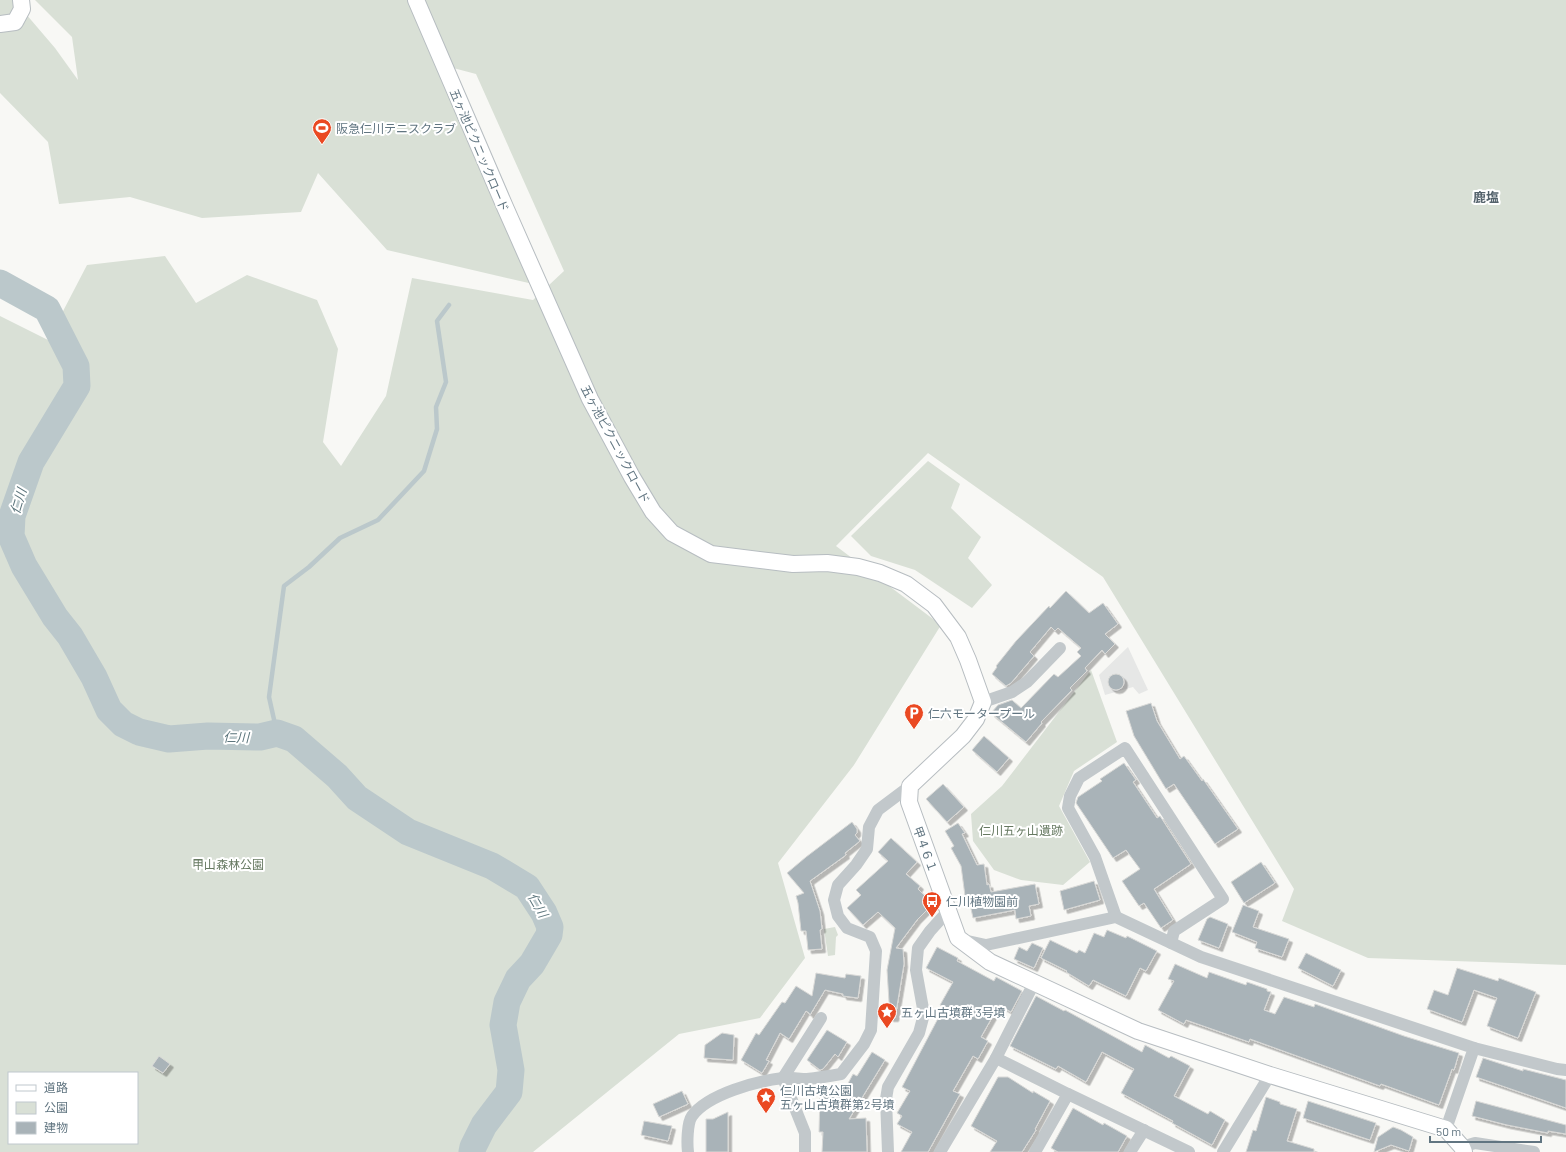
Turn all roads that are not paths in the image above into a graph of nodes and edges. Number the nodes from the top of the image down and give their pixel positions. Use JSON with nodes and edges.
{"nodes":[{"id":1,"x":21,"y":0,"type":"edge"},
{"id":2,"x":416,"y":0,"type":"edge"},
{"id":3,"x":0,"y":24,"type":"edge"},
{"id":4,"x":1060,"y":648,"type":"dead end"},
{"id":5,"x":983,"y":702,"type":"junction"},
{"id":6,"x":910,"y":786,"type":"junction"},
{"id":7,"x":948,"y":911,"type":"junction"},
{"id":8,"x":1116,"y":917,"type":"junction"},
{"id":9,"x":958,"y":938,"type":"junction"},
{"id":10,"x":1171,"y":943,"type":"junction"},
{"id":11,"x":1034,"y":983,"type":"junction"},
{"id":12,"x":821,"y":1018,"type":"dead end"},
{"id":13,"x":1474,"y":1048,"type":"junction"},
{"id":14,"x":996,"y":1058,"type":"junction"},
{"id":15,"x":1566,"y":1070,"type":"edge"},
{"id":16,"x":1270,"y":1076,"type":"junction"},
{"id":17,"x":784,"y":1078,"type":"junction"},
{"id":18,"x":1068,"y":1094,"type":"junction"},
{"id":19,"x":1446,"y":1129,"type":"junction"},
{"id":20,"x":1144,"y":1130,"type":"junction"},
{"id":21,"x":1463,"y":1149,"type":"edge"},
{"id":22,"x":688,"y":1152,"type":"edge"},
{"id":23,"x":805,"y":1152,"type":"edge"},
{"id":24,"x":888,"y":1152,"type":"edge"},
{"id":25,"x":940,"y":1152,"type":"edge"},
{"id":26,"x":1035,"y":1152,"type":"edge"},
{"id":27,"x":1130,"y":1152,"type":"edge"},
{"id":28,"x":1189,"y":1152,"type":"edge"},
{"id":29,"x":1223,"y":1152,"type":"edge"},
{"id":30,"x":1534,"y":1152,"type":"edge"}],
"edges":[{"from":1,"to":3,"type":"street"},
{"from":2,"to":5,"type":"street","name":"五ヶ池ピクニックロード"},
{"from":4,"to":5,"type":"street"},
{"from":5,"to":6,"type":"street"},
{"from":6,"to":7,"type":"street","name":"甲４６１"},
{"from":6,"to":17,"type":"street"},
{"from":7,"to":9,"type":"street","name":"甲４６１"},
{"from":7,"to":24,"type":"street"},
{"from":8,"to":9,"type":"street"},
{"from":8,"to":10,"type":"street"},
{"from":8,"to":10,"type":"street"},
{"from":9,"to":11,"type":"street"},
{"from":10,"to":13,"type":"street"},
{"from":11,"to":14,"type":"street"},
{"from":11,"to":16,"type":"street"},
{"from":12,"to":17,"type":"street"},
{"from":13,"to":15,"type":"street"},
{"from":13,"to":19,"type":"street"},
{"from":14,"to":18,"type":"street"},
{"from":14,"to":25,"type":"street"},
{"from":16,"to":19,"type":"street"},
{"from":16,"to":29,"type":"street"},
{"from":17,"to":22,"type":"street"},
{"from":17,"to":23,"type":"street"},
{"from":18,"to":20,"type":"street"},
{"from":18,"to":26,"type":"street"},
{"from":19,"to":21,"type":"street"},
{"from":20,"to":27,"type":"street"},
{"from":20,"to":28,"type":"street"},
{"from":21,"to":30,"type":"street"}]}
